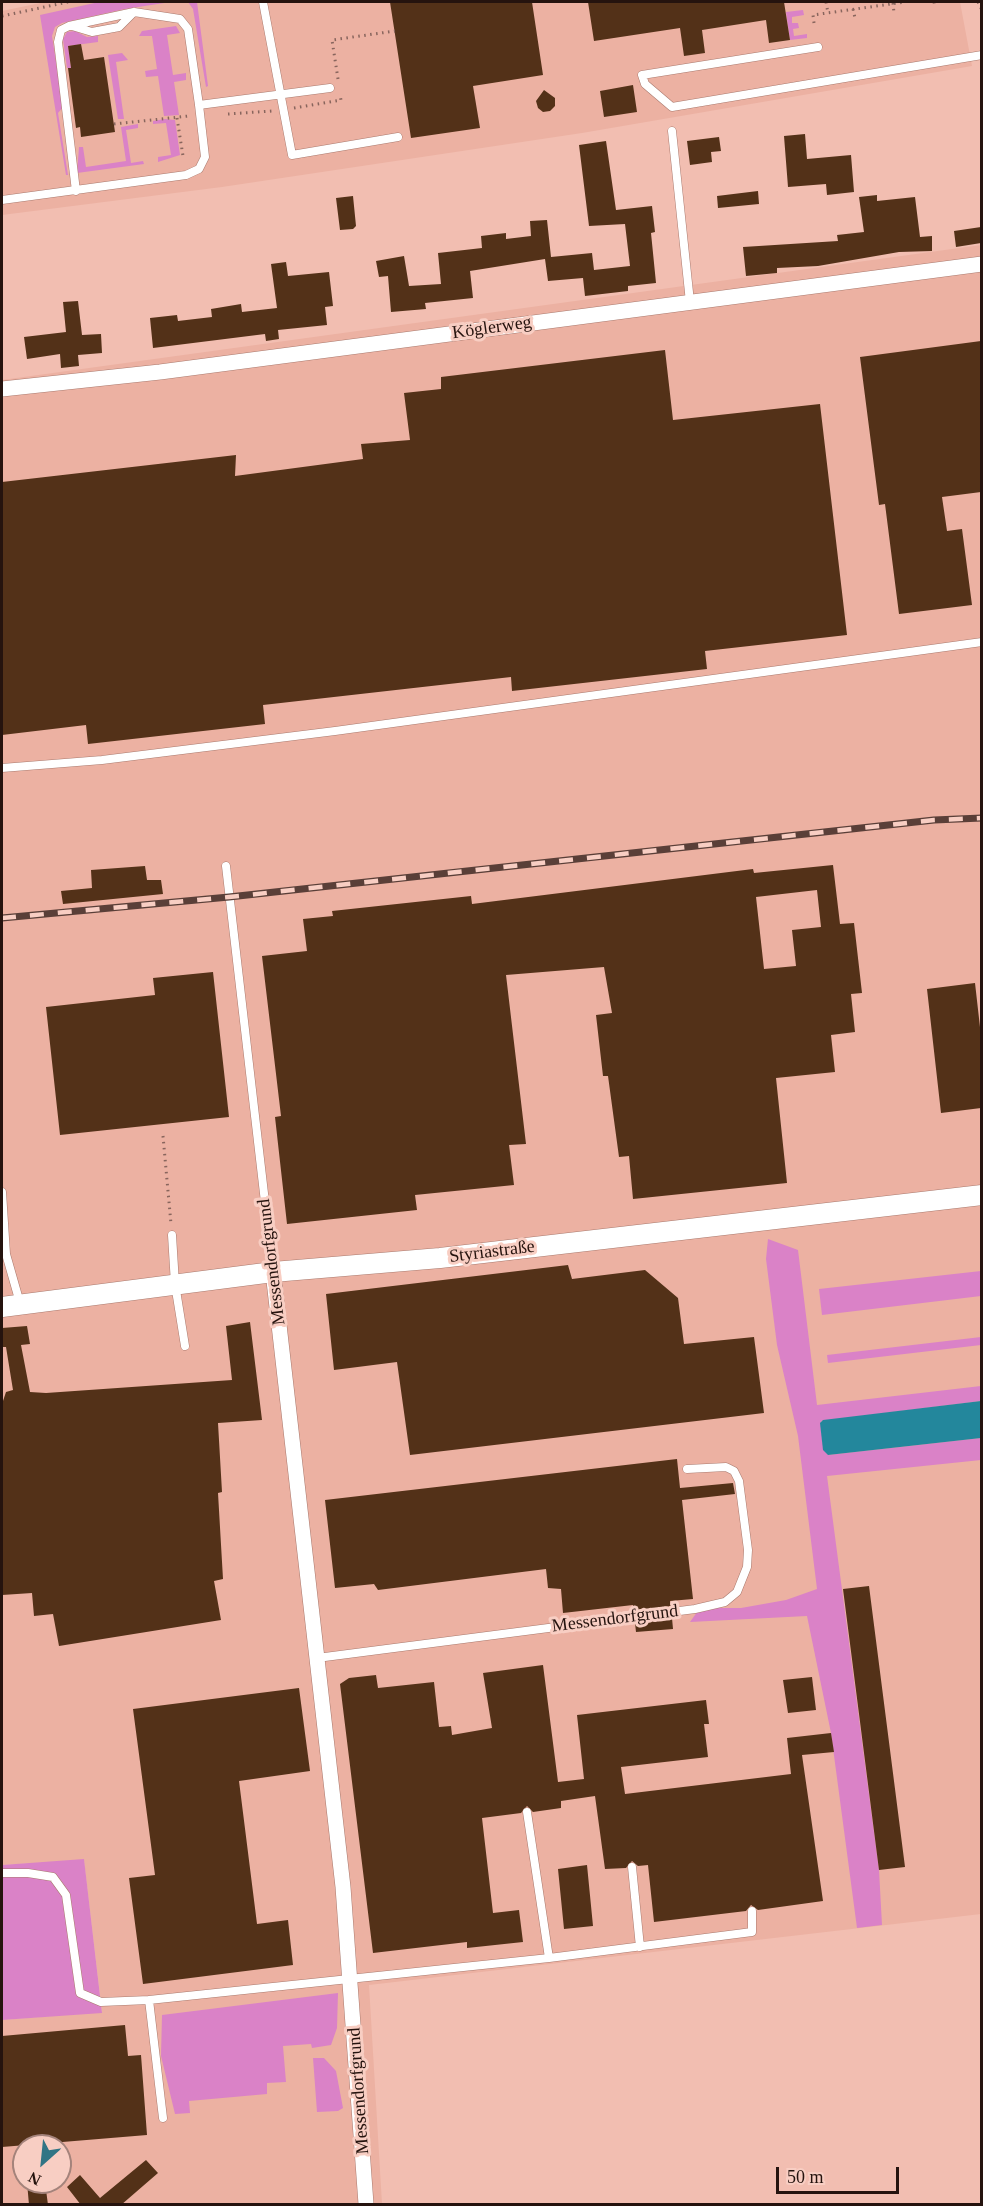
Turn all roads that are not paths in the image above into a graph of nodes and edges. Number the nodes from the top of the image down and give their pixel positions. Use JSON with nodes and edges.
{"nodes":[{"id":1,"x":263,"y":2,"type":"edge"},
{"id":2,"x":134,"y":12,"type":"junction"},
{"id":3,"x":69,"y":26,"type":"junction"},
{"id":4,"x":818,"y":47,"type":"dead end"},
{"id":5,"x":981,"y":55,"type":"edge"},
{"id":6,"x":330,"y":88,"type":"dead end"},
{"id":7,"x":282,"y":94,"type":"junction"},
{"id":8,"x":199,"y":105,"type":"junction"},
{"id":9,"x":672,"y":131,"type":"dead end"},
{"id":10,"x":398,"y":137,"type":"dead end"},
{"id":11,"x":76,"y":191,"type":"junction"},
{"id":12,"x":2,"y":200,"type":"edge"},
{"id":13,"x":981,"y":264,"type":"edge"},
{"id":14,"x":690,"y":302,"type":"junction"},
{"id":15,"x":2,"y":389,"type":"edge"},
{"id":16,"x":981,"y":642,"type":"edge"},
{"id":17,"x":2,"y":768,"type":"edge"},
{"id":18,"x":226,"y":866,"type":"dead end"},
{"id":19,"x":2,"y":1192,"type":"edge"},
{"id":20,"x":981,"y":1195,"type":"edge"},
{"id":21,"x":172,"y":1235,"type":"road end"},
{"id":22,"x":3,"y":1240,"type":"edge"},
{"id":23,"x":273,"y":1272,"type":"junction"},
{"id":24,"x":175,"y":1284,"type":"junction"},
{"id":25,"x":11,"y":1306,"type":"edge"},
{"id":26,"x":184,"y":1346,"type":"dead end"},
{"id":27,"x":687,"y":1469,"type":"dead end"},
{"id":28,"x":317,"y":1658,"type":"junction"},
{"id":29,"x":527,"y":1812,"type":"dead end"},
{"id":30,"x":632,"y":1867,"type":"dead end"},
{"id":31,"x":2,"y":1873,"type":"edge"},
{"id":32,"x":752,"y":1911,"type":"dead end"},
{"id":33,"x":640,"y":1947,"type":"junction"},
{"id":34,"x":549,"y":1958,"type":"junction"},
{"id":35,"x":352,"y":1978,"type":"junction"},
{"id":36,"x":149,"y":2000,"type":"junction"},
{"id":37,"x":163,"y":2118,"type":"dead end"},
{"id":38,"x":366,"y":2205,"type":"edge"}],
"edges":[{"from":1,"to":7,"type":"lane"},
{"from":2,"to":3,"type":"lane"},
{"from":2,"to":3,"type":"lane"},
{"from":2,"to":8,"type":"lane"},
{"from":3,"to":11,"type":"lane"},
{"from":4,"to":5,"type":"lane"},
{"from":6,"to":7,"type":"lane"},
{"from":7,"to":8,"type":"lane"},
{"from":7,"to":10,"type":"lane"},
{"from":8,"to":11,"type":"lane"},
{"from":9,"to":14,"type":"lane"},
{"from":11,"to":12,"type":"lane"},
{"from":13,"to":14,"type":"street","name":"Köglerweg"},
{"from":14,"to":15,"type":"street","name":"Köglerweg"},
{"from":16,"to":17,"type":"lane"},
{"from":18,"to":23,"type":"lane","name":"Messendorfgrund"},
{"from":19,"to":22,"type":"lane"},
{"from":20,"to":23,"type":"street","name":"Styriastraße"},
{"from":21,"to":24,"type":"lane"},
{"from":22,"to":25,"type":"lane"},
{"from":23,"to":24,"type":"street","name":"Styriastraße"},
{"from":23,"to":28,"type":"street","name":"Messendorfgrund"},
{"from":24,"to":25,"type":"street","name":"Styriastraße"},
{"from":24,"to":26,"type":"lane"},
{"from":27,"to":28,"type":"lane","name":"Messendorfgrund"},
{"from":28,"to":35,"type":"street","name":"Messendorfgrund"},
{"from":29,"to":34,"type":"lane"},
{"from":30,"to":33,"type":"lane"},
{"from":31,"to":36,"type":"lane"},
{"from":32,"to":33,"type":"lane"},
{"from":33,"to":34,"type":"lane"},
{"from":34,"to":35,"type":"lane"},
{"from":35,"to":36,"type":"lane"},
{"from":35,"to":38,"type":"street","name":"Messendorfgrund"},
{"from":36,"to":37,"type":"lane"}]}
